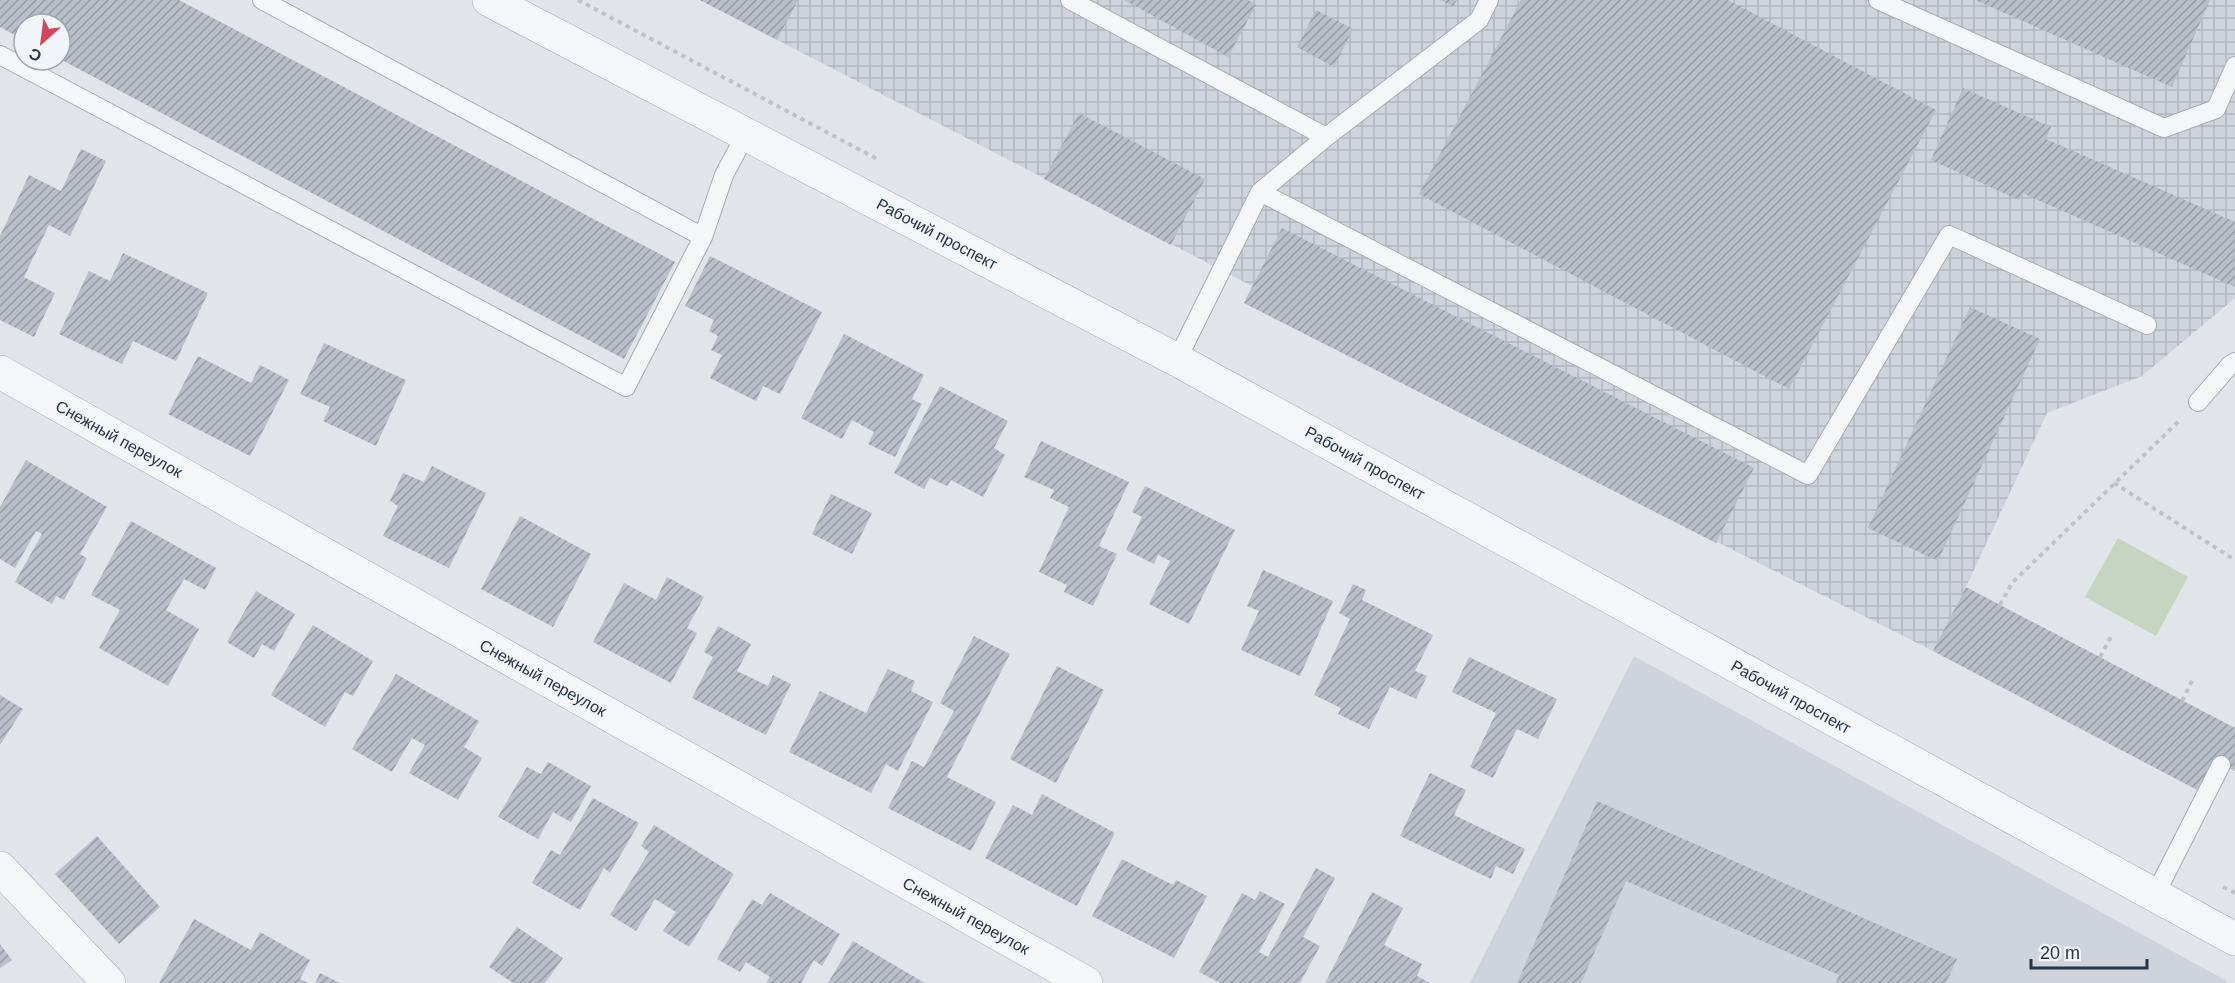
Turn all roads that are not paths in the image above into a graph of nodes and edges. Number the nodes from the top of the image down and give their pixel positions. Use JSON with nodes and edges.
{"nodes":[{"id":1,"x":262,"y":0,"type":"edge"},
{"id":2,"x":489,"y":0,"type":"edge"},
{"id":3,"x":1070,"y":0,"type":"edge"},
{"id":4,"x":1489,"y":0,"type":"edge"},
{"id":5,"x":1878,"y":0,"type":"edge"},
{"id":6,"x":0,"y":55,"type":"edge"},
{"id":7,"x":2235,"y":66,"type":"edge"},
{"id":8,"x":747,"y":134,"type":"junction"},
{"id":9,"x":1326,"y":137,"type":"junction"},
{"id":10,"x":1260,"y":192,"type":"junction"},
{"id":11,"x":703,"y":237,"type":"junction"},
{"id":12,"x":2146,"y":325,"type":"dead end"},
{"id":13,"x":1177,"y":360,"type":"junction"},
{"id":14,"x":2235,"y":362,"type":"edge"},
{"id":15,"x":0,"y":372,"type":"edge"},
{"id":16,"x":2198,"y":402,"type":"road end"},
{"id":17,"x":2221,"y":765,"type":"dead end"},
{"id":18,"x":0,"y":868,"type":"edge"},
{"id":19,"x":2155,"y":895,"type":"junction"},
{"id":20,"x":2235,"y":939,"type":"edge"},
{"id":21,"x":109,"y":983,"type":"edge"},
{"id":22,"x":1086,"y":983,"type":"edge"}],
"edges":[{"from":1,"to":11,"type":"lane"},
{"from":2,"to":8,"type":"street","name":"Рабочий проспект"},
{"from":3,"to":9,"type":"lane"},
{"from":4,"to":9,"type":"lane"},
{"from":5,"to":7,"type":"lane"},
{"from":6,"to":11,"type":"lane"},
{"from":8,"to":11,"type":"lane"},
{"from":8,"to":13,"type":"street","name":"Рабочий проспект"},
{"from":9,"to":10,"type":"lane"},
{"from":10,"to":12,"type":"lane"},
{"from":10,"to":13,"type":"lane"},
{"from":13,"to":19,"type":"street","name":"Рабочий проспект"},
{"from":14,"to":16,"type":"lane"},
{"from":15,"to":22,"type":"street","name":"Снежный переулок"},
{"from":17,"to":19,"type":"lane"},
{"from":18,"to":21,"type":"street"},
{"from":19,"to":20,"type":"street","name":"Рабочий проспект"}]}
